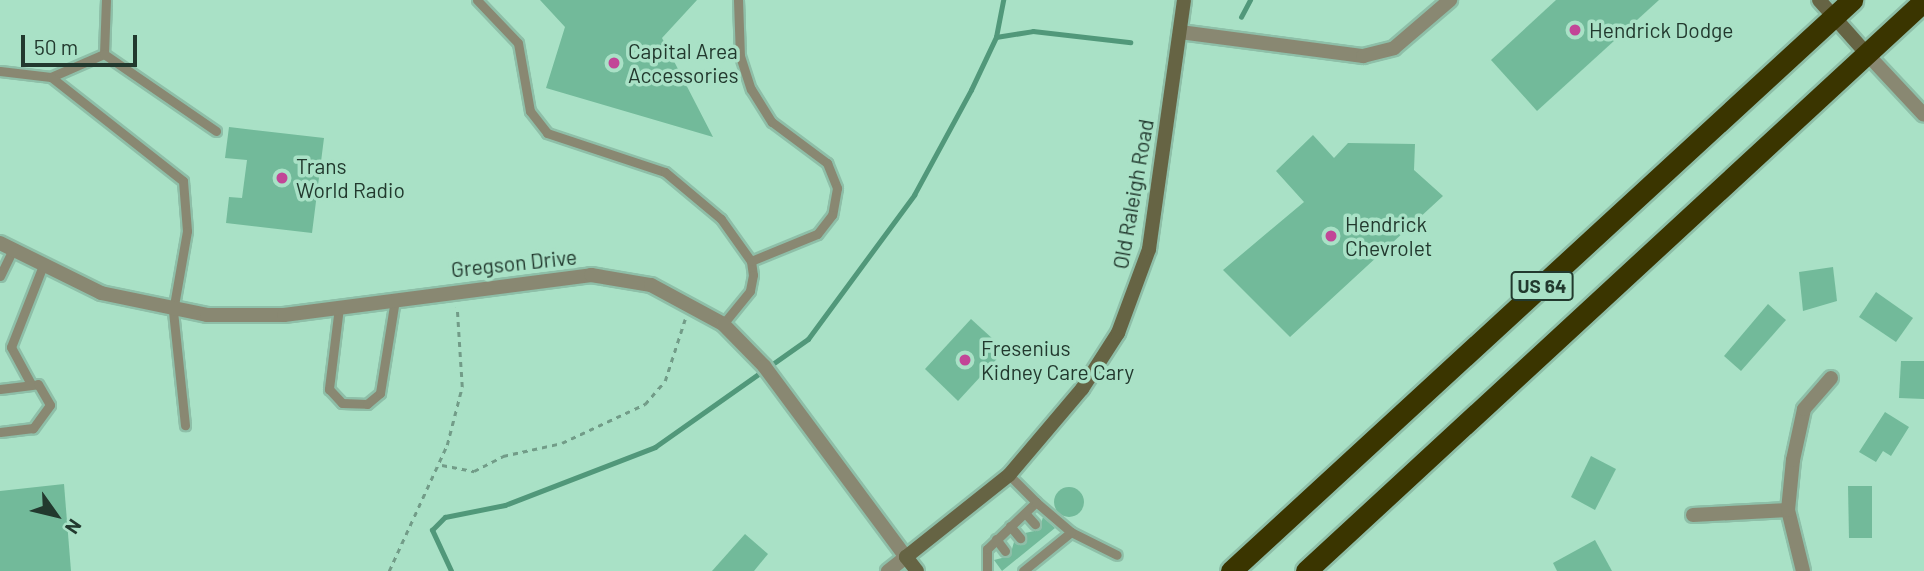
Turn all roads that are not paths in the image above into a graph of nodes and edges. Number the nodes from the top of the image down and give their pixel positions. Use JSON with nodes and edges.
{"nodes":[{"id":1,"x":106,"y":0,"type":"edge"},
{"id":2,"x":477,"y":0,"type":"edge"},
{"id":3,"x":738,"y":0,"type":"edge"},
{"id":4,"x":1184,"y":0,"type":"edge"},
{"id":5,"x":1450,"y":0,"type":"edge"},
{"id":6,"x":1819,"y":0,"type":"edge"},
{"id":7,"x":1853,"y":0,"type":"edge"},
{"id":8,"x":1924,"y":1,"type":"edge"},
{"id":9,"x":1835,"y":17,"type":"junction"},
{"id":10,"x":1180,"y":32,"type":"junction"},
{"id":11,"x":104,"y":54,"type":"junction"},
{"id":12,"x":1867,"y":54,"type":"junction"},
{"id":13,"x":0,"y":71,"type":"edge"},
{"id":14,"x":51,"y":77,"type":"junction"},
{"id":15,"x":1924,"y":116,"type":"edge"},
{"id":16,"x":216,"y":131,"type":"dead end"},
{"id":17,"x":6,"y":247,"type":"edge"},
{"id":18,"x":751,"y":261,"type":"junction"},
{"id":19,"x":42,"y":268,"type":"junction"},
{"id":20,"x":0,"y":276,"type":"edge"},
{"id":21,"x":395,"y":299,"type":"junction"},
{"id":22,"x":339,"y":307,"type":"junction"},
{"id":23,"x":173,"y":311,"type":"junction"},
{"id":24,"x":723,"y":324,"type":"junction"},
{"id":25,"x":1831,"y":378,"type":"dead end"},
{"id":26,"x":31,"y":384,"type":"junction"},
{"id":27,"x":0,"y":388,"type":"edge"},
{"id":28,"x":186,"y":425,"type":"dead end"},
{"id":29,"x":0,"y":432,"type":"edge"},
{"id":30,"x":1009,"y":475,"type":"junction"},
{"id":31,"x":1036,"y":502,"type":"junction"},
{"id":32,"x":1788,"y":510,"type":"junction"},
{"id":33,"x":1025,"y":513,"type":"junction"},
{"id":34,"x":1693,"y":515,"type":"dead end"},
{"id":35,"x":1035,"y":524,"type":"dead end"},
{"id":36,"x":1010,"y":526,"type":"junction"},
{"id":37,"x":1071,"y":532,"type":"junction"},
{"id":38,"x":1046,"y":536,"type":"dead end"},
{"id":39,"x":1020,"y":538,"type":"dead end"},
{"id":40,"x":996,"y":539,"type":"junction"},
{"id":41,"x":1054,"y":545,"type":"junction"},
{"id":42,"x":1030,"y":550,"type":"dead end"},
{"id":43,"x":1005,"y":551,"type":"dead end"},
{"id":44,"x":1117,"y":555,"type":"dead end"},
{"id":45,"x":906,"y":557,"type":"junction"},
{"id":46,"x":1037,"y":559,"type":"junction"},
{"id":47,"x":1015,"y":563,"type":"dead end"},
{"id":48,"x":888,"y":571,"type":"edge"},
{"id":49,"x":917,"y":571,"type":"edge"},
{"id":50,"x":986,"y":571,"type":"edge"},
{"id":51,"x":1023,"y":571,"type":"edge"},
{"id":52,"x":1231,"y":571,"type":"edge"},
{"id":53,"x":1306,"y":571,"type":"edge"},
{"id":54,"x":1803,"y":571,"type":"edge"}],
"edges":[{"from":1,"to":11,"type":"lane"},
{"from":2,"to":18,"type":"lane"},
{"from":3,"to":18,"type":"lane"},
{"from":4,"to":10,"type":"street","name":"Old Raleigh Road"},
{"from":5,"to":10,"type":"street"},
{"from":6,"to":9,"type":"street"},
{"from":7,"to":9,"type":"highway","number":"US 64"},
{"from":8,"to":12,"type":"highway","number":"US 64"},
{"from":9,"to":12,"type":"street"},
{"from":9,"to":52,"type":"highway","number":"US 64"},
{"from":10,"to":30,"type":"street","name":"Old Raleigh Road"},
{"from":11,"to":14,"type":"lane"},
{"from":11,"to":16,"type":"lane"},
{"from":12,"to":15,"type":"street"},
{"from":12,"to":53,"type":"highway","number":"US 64"},
{"from":13,"to":14,"type":"lane"},
{"from":14,"to":23,"type":"lane"},
{"from":17,"to":19,"type":"street","name":"Gregson Drive"},
{"from":17,"to":20,"type":"lane"},
{"from":18,"to":24,"type":"lane"},
{"from":19,"to":23,"type":"street","name":"Gregson Drive"},
{"from":19,"to":26,"type":"lane"},
{"from":21,"to":22,"type":"street","name":"Gregson Drive"},
{"from":21,"to":22,"type":"lane"},
{"from":21,"to":24,"type":"street","name":"Gregson Drive"},
{"from":22,"to":23,"type":"street","name":"Gregson Drive"},
{"from":23,"to":28,"type":"lane"},
{"from":24,"to":45,"type":"street","name":"Gregson Drive"},
{"from":25,"to":32,"type":"street"},
{"from":26,"to":27,"type":"lane"},
{"from":26,"to":29,"type":"lane"},
{"from":30,"to":31,"type":"lane"},
{"from":30,"to":45,"type":"street","name":"Old Raleigh Road"},
{"from":31,"to":33,"type":"lane"},
{"from":31,"to":37,"type":"lane"},
{"from":32,"to":34,"type":"street"},
{"from":32,"to":54,"type":"street"},
{"from":33,"to":35,"type":"lane"},
{"from":33,"to":36,"type":"lane"},
{"from":36,"to":39,"type":"lane"},
{"from":36,"to":40,"type":"lane"},
{"from":37,"to":41,"type":"lane"},
{"from":37,"to":44,"type":"lane"},
{"from":38,"to":41,"type":"lane"},
{"from":40,"to":43,"type":"lane"},
{"from":40,"to":50,"type":"lane"},
{"from":41,"to":46,"type":"lane"},
{"from":42,"to":46,"type":"lane"},
{"from":45,"to":48,"type":"street"},
{"from":45,"to":49,"type":"street","name":"Gregson Drive"},
{"from":46,"to":51,"type":"lane"},
{"from":47,"to":51,"type":"lane"}]}
